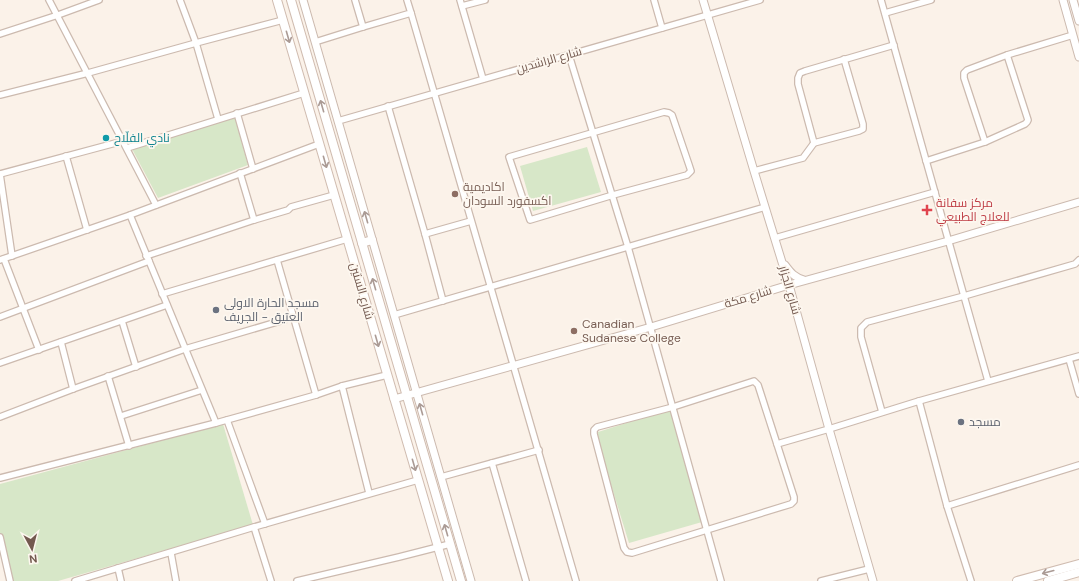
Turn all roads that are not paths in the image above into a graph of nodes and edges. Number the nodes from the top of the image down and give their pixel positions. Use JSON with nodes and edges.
{"nodes":[{"id":1,"x":49,"y":0,"type":"edge"},
{"id":2,"x":99,"y":0,"type":"edge"},
{"id":3,"x":180,"y":0,"type":"edge"},
{"id":4,"x":277,"y":0,"type":"edge"},
{"id":5,"x":291,"y":0,"type":"edge"},
{"id":6,"x":303,"y":0,"type":"edge"},
{"id":7,"x":355,"y":0,"type":"edge"},
{"id":8,"x":407,"y":0,"type":"edge"},
{"id":9,"x":460,"y":0,"type":"edge"},
{"id":10,"x":486,"y":0,"type":"edge"},
{"id":11,"x":654,"y":0,"type":"edge"},
{"id":12,"x":703,"y":0,"type":"edge"},
{"id":13,"x":760,"y":0,"type":"edge"},
{"id":14,"x":881,"y":0,"type":"edge"},
{"id":15,"x":931,"y":0,"type":"edge"},
{"id":16,"x":1063,"y":0,"type":"edge"},
{"id":17,"x":1073,"y":0,"type":"edge"},
{"id":18,"x":462,"y":6,"type":"junction"},
{"id":19,"x":1077,"y":8,"type":"edge"},
{"id":20,"x":411,"y":13,"type":"junction"},
{"id":21,"x":885,"y":13,"type":"junction"},
{"id":22,"x":58,"y":15,"type":"junction"},
{"id":23,"x":707,"y":16,"type":"junction"},
{"id":24,"x":283,"y":20,"type":"junction"},
{"id":25,"x":1079,"y":21,"type":"edge"},
{"id":26,"x":363,"y":27,"type":"junction"},
{"id":27,"x":662,"y":28,"type":"junction"},
{"id":28,"x":0,"y":34,"type":"edge"},
{"id":29,"x":1073,"y":35,"type":"junction"},
{"id":30,"x":315,"y":42,"type":"junction"},
{"id":31,"x":196,"y":43,"type":"junction"},
{"id":32,"x":894,"y":45,"type":"junction"},
{"id":33,"x":569,"y":55,"type":"junction"},
{"id":34,"x":1007,"y":55,"type":"junction"},
{"id":35,"x":1079,"y":57,"type":"edge"},
{"id":36,"x":844,"y":59,"type":"junction"},
{"id":37,"x":88,"y":73,"type":"junction"},
{"id":38,"x":483,"y":79,"type":"junction"},
{"id":39,"x":304,"y":93,"type":"junction"},
{"id":40,"x":435,"y":93,"type":"junction"},
{"id":41,"x":0,"y":95,"type":"edge"},
{"id":42,"x":388,"y":106,"type":"junction"},
{"id":43,"x":237,"y":113,"type":"junction"},
{"id":44,"x":218,"y":119,"type":"junction"},
{"id":45,"x":338,"y":120,"type":"junction"},
{"id":46,"x":326,"y":121,"type":"junction"},
{"id":47,"x":314,"y":125,"type":"junction"},
{"id":48,"x":593,"y":133,"type":"junction"},
{"id":49,"x":123,"y":141,"type":"junction"},
{"id":50,"x":984,"y":142,"type":"junction"},
{"id":51,"x":814,"y":143,"type":"junction"},
{"id":52,"x":319,"y":144,"type":"junction"},
{"id":53,"x":127,"y":148,"type":"junction"},
{"id":54,"x":66,"y":156,"type":"junction"},
{"id":55,"x":926,"y":161,"type":"junction"},
{"id":56,"x":253,"y":168,"type":"junction"},
{"id":57,"x":754,"y":171,"type":"junction"},
{"id":58,"x":0,"y":174,"type":"edge"},
{"id":59,"x":240,"y":174,"type":"junction"},
{"id":60,"x":935,"y":192,"type":"junction"},
{"id":61,"x":334,"y":194,"type":"junction"},
{"id":62,"x":613,"y":195,"type":"junction"},
{"id":63,"x":1079,"y":202,"type":"edge"},
{"id":64,"x":156,"y":205,"type":"junction"},
{"id":65,"x":765,"y":207,"type":"junction"},
{"id":66,"x":130,"y":215,"type":"junction"},
{"id":67,"x":254,"y":220,"type":"junction"},
{"id":68,"x":471,"y":221,"type":"junction"},
{"id":69,"x":87,"y":230,"type":"junction"},
{"id":70,"x":425,"y":234,"type":"junction"},
{"id":71,"x":775,"y":238,"type":"junction"},
{"id":72,"x":347,"y":239,"type":"junction"},
{"id":73,"x":372,"y":240,"type":"junction"},
{"id":74,"x":948,"y":241,"type":"junction"},
{"id":75,"x":362,"y":243,"type":"junction"},
{"id":76,"x":628,"y":246,"type":"junction"},
{"id":77,"x":12,"y":256,"type":"junction"},
{"id":78,"x":148,"y":258,"type":"junction"},
{"id":79,"x":2,"y":259,"type":"edge"},
{"id":80,"x":277,"y":260,"type":"junction"},
{"id":81,"x":781,"y":260,"type":"junction"},
{"id":82,"x":1079,"y":260,"type":"edge"},
{"id":83,"x":806,"y":280,"type":"junction"},
{"id":84,"x":789,"y":285,"type":"junction"},
{"id":85,"x":490,"y":287,"type":"junction"},
{"id":86,"x":162,"y":294,"type":"junction"},
{"id":87,"x":964,"y":296,"type":"junction"},
{"id":88,"x":443,"y":301,"type":"junction"},
{"id":89,"x":167,"y":305,"type":"junction"},
{"id":90,"x":23,"y":308,"type":"junction"},
{"id":91,"x":394,"y":315,"type":"junction"},
{"id":92,"x":0,"y":317,"type":"edge"},
{"id":93,"x":294,"y":317,"type":"junction"},
{"id":94,"x":122,"y":321,"type":"junction"},
{"id":95,"x":651,"y":327,"type":"junction"},
{"id":96,"x":61,"y":342,"type":"junction"},
{"id":97,"x":185,"y":348,"type":"junction"},
{"id":98,"x":39,"y":350,"type":"junction"},
{"id":99,"x":1079,"y":356,"type":"edge"},
{"id":100,"x":1069,"y":359,"type":"junction"},
{"id":101,"x":0,"y":363,"type":"edge"},
{"id":102,"x":513,"y":366,"type":"junction"},
{"id":103,"x":136,"y":367,"type":"junction"},
{"id":104,"x":387,"y":375,"type":"junction"},
{"id":105,"x":108,"y":376,"type":"junction"},
{"id":106,"x":988,"y":381,"type":"junction"},
{"id":107,"x":342,"y":386,"type":"junction"},
{"id":108,"x":72,"y":389,"type":"junction"},
{"id":109,"x":202,"y":390,"type":"junction"},
{"id":110,"x":416,"y":392,"type":"junction"},
{"id":111,"x":1079,"y":394,"type":"edge"},
{"id":112,"x":316,"y":395,"type":"junction"},
{"id":113,"x":406,"y":395,"type":"junction"},
{"id":114,"x":394,"y":399,"type":"junction"},
{"id":115,"x":919,"y":401,"type":"junction"},
{"id":116,"x":673,"y":407,"type":"junction"},
{"id":117,"x":882,"y":412,"type":"junction"},
{"id":118,"x":121,"y":416,"type":"junction"},
{"id":119,"x":0,"y":417,"type":"edge"},
{"id":120,"x":227,"y":420,"type":"junction"},
{"id":121,"x":216,"y":423,"type":"junction"},
{"id":122,"x":829,"y":429,"type":"junction"},
{"id":123,"x":777,"y":444,"type":"junction"},
{"id":124,"x":129,"y":446,"type":"junction"},
{"id":125,"x":539,"y":450,"type":"junction"},
{"id":126,"x":492,"y":463,"type":"junction"},
{"id":127,"x":1079,"y":465,"type":"edge"},
{"id":128,"x":441,"y":477,"type":"junction"},
{"id":129,"x":0,"y":478,"type":"edge"},
{"id":130,"x":418,"y":480,"type":"junction"},
{"id":131,"x":369,"y":494,"type":"junction"},
{"id":132,"x":947,"y":506,"type":"junction"},
{"id":133,"x":265,"y":524,"type":"junction"},
{"id":134,"x":254,"y":527,"type":"junction"},
{"id":135,"x":708,"y":529,"type":"junction"},
{"id":136,"x":0,"y":537,"type":"edge"},
{"id":137,"x":450,"y":544,"type":"junction"},
{"id":138,"x":438,"y":547,"type":"junction"},
{"id":139,"x":171,"y":553,"type":"junction"},
{"id":140,"x":456,"y":564,"type":"junction"},
{"id":141,"x":1079,"y":564,"type":"edge"},
{"id":142,"x":444,"y":567,"type":"junction"},
{"id":143,"x":118,"y":568,"type":"junction"},
{"id":144,"x":869,"y":569,"type":"junction"},
{"id":145,"x":1079,"y":572,"type":"edge"},
{"id":146,"x":10,"y":581,"type":"edge"},
{"id":147,"x":75,"y":581,"type":"edge"},
{"id":148,"x":121,"y":581,"type":"edge"},
{"id":149,"x":176,"y":581,"type":"edge"},
{"id":150,"x":271,"y":581,"type":"edge"},
{"id":151,"x":297,"y":581,"type":"edge"},
{"id":152,"x":448,"y":581,"type":"edge"},
{"id":153,"x":461,"y":581,"type":"edge"},
{"id":154,"x":471,"y":581,"type":"edge"},
{"id":155,"x":526,"y":581,"type":"edge"},
{"id":156,"x":576,"y":581,"type":"edge"},
{"id":157,"x":722,"y":581,"type":"edge"},
{"id":158,"x":821,"y":581,"type":"edge"},
{"id":159,"x":873,"y":581,"type":"edge"},
{"id":160,"x":971,"y":581,"type":"edge"},
{"id":161,"x":1017,"y":581,"type":"edge"},
{"id":162,"x":1048,"y":581,"type":"edge"}],
"edges":[{"from":1,"to":22,"type":"street"},
{"from":2,"to":22,"type":"street"},
{"from":3,"to":31,"type":"street"},
{"from":4,"to":24,"type":"main road","name":"شارع الستين"},
{"from":46,"to":5,"type":"main road","name":"شارع الستين","one_way":true},
{"from":6,"to":30,"type":"street"},
{"from":7,"to":26,"type":"street"},
{"from":8,"to":20,"type":"street"},
{"from":9,"to":18,"type":"street"},
{"from":10,"to":18,"type":"street"},
{"from":11,"to":27,"type":"street"},
{"from":12,"to":23,"type":"street","name":"شارع الجزار"},
{"from":13,"to":23,"type":"street","name":"شارع الراشدين"},
{"from":14,"to":21,"type":"street"},
{"from":15,"to":21,"type":"street"},
{"from":16,"to":29,"type":"street"},
{"from":17,"to":19,"type":"street"},
{"from":18,"to":38,"type":"street"},
{"from":19,"to":25,"type":"street"},
{"from":20,"to":26,"type":"street"},
{"from":20,"to":40,"type":"street"},
{"from":21,"to":32,"type":"street"},
{"from":22,"to":28,"type":"street"},
{"from":22,"to":37,"type":"street"},
{"from":23,"to":27,"type":"street","name":"شارع الراشدين"},
{"from":23,"to":57,"type":"street","name":"شارع الجزار"},
{"from":24,"to":31,"type":"street"},
{"from":24,"to":39,"type":"main road","name":"شارع الستين","one_way":true},
{"from":26,"to":30,"type":"street"},
{"from":27,"to":33,"type":"street","name":"شارع الراشدين"},
{"from":29,"to":34,"type":"street"},
{"from":29,"to":35,"type":"street"},
{"from":30,"to":45,"type":"street"},
{"from":31,"to":37,"type":"street"},
{"from":31,"to":44,"type":"street"},
{"from":32,"to":36,"type":"street"},
{"from":32,"to":55,"type":"street"},
{"from":33,"to":38,"type":"street","name":"شارع الراشدين"},
{"from":33,"to":48,"type":"street"},
{"from":34,"to":50,"type":"street"},
{"from":34,"to":50,"type":"street"},
{"from":36,"to":51,"type":"street"},
{"from":36,"to":51,"type":"street"},
{"from":37,"to":41,"type":"street"},
{"from":37,"to":49,"type":"street"},
{"from":38,"to":40,"type":"street","name":"شارع الراشدين"},
{"from":39,"to":43,"type":"street"},
{"from":39,"to":47,"type":"main road","name":"شارع الستين"},
{"from":40,"to":42,"type":"street","name":"شارع الراشدين"},
{"from":40,"to":68,"type":"street"},
{"from":42,"to":45,"type":"street","name":"شارع الراشدين"},
{"from":42,"to":70,"type":"street"},
{"from":43,"to":44,"type":"street"},
{"from":43,"to":56,"type":"street"},
{"from":44,"to":53,"type":"street"},
{"from":73,"to":45,"type":"street","one_way":true},
{"from":46,"to":47,"type":"main road"},
{"from":46,"to":75,"type":"main road","name":"شارع الستين"},
{"from":47,"to":52,"type":"main road","name":"شارع الستين"},
{"from":48,"to":62,"type":"street"},
{"from":48,"to":62,"type":"street"},
{"from":48,"to":62,"type":"street"},
{"from":49,"to":53,"type":"street"},
{"from":49,"to":54,"type":"street"},
{"from":50,"to":55,"type":"street"},
{"from":51,"to":57,"type":"street"},
{"from":52,"to":56,"type":"street"},
{"from":52,"to":61,"type":"main road","name":"شارع الستين","one_way":true},
{"from":53,"to":64,"type":"street"},
{"from":54,"to":58,"type":"street"},
{"from":54,"to":69,"type":"street"},
{"from":55,"to":60,"type":"street"},
{"from":56,"to":59,"type":"street"},
{"from":57,"to":65,"type":"street","name":"شارع الجزار"},
{"from":58,"to":77,"type":"street"},
{"from":59,"to":64,"type":"street"},
{"from":59,"to":67,"type":"street"},
{"from":60,"to":71,"type":"street"},
{"from":60,"to":74,"type":"street"},
{"from":61,"to":67,"type":"street"},
{"from":61,"to":72,"type":"main road","name":"شارع الستين"},
{"from":62,"to":76,"type":"street"},
{"from":63,"to":74,"type":"street","name":"شارع مكة"},
{"from":64,"to":66,"type":"street"},
{"from":65,"to":71,"type":"street","name":"شارع الجزار"},
{"from":65,"to":76,"type":"street"},
{"from":66,"to":69,"type":"street"},
{"from":66,"to":78,"type":"street"},
{"from":67,"to":78,"type":"street"},
{"from":68,"to":70,"type":"street"},
{"from":68,"to":85,"type":"street"},
{"from":69,"to":77,"type":"street"},
{"from":70,"to":88,"type":"street"},
{"from":71,"to":81,"type":"street","name":"شارع الجزار"},
{"from":72,"to":80,"type":"street"},
{"from":72,"to":104,"type":"main road","name":"شارع الستين","one_way":true},
{"from":73,"to":75,"type":"main road"},
{"from":73,"to":91,"type":"street"},
{"from":74,"to":83,"type":"street","name":"شارع مكة"},
{"from":74,"to":87,"type":"street"},
{"from":113,"to":75,"type":"main road","name":"شارع الستين","one_way":true},
{"from":76,"to":85,"type":"street"},
{"from":76,"to":95,"type":"street"},
{"from":77,"to":79,"type":"street"},
{"from":78,"to":86,"type":"street"},
{"from":78,"to":90,"type":"street"},
{"from":79,"to":90,"type":"street"},
{"from":80,"to":86,"type":"street"},
{"from":80,"to":93,"type":"street"},
{"from":81,"to":83,"type":"street"},
{"from":81,"to":84,"type":"street","name":"شارع الجزار"},
{"from":82,"to":87,"type":"street"},
{"from":83,"to":84,"type":"street","name":"شارع مكة"},
{"from":84,"to":95,"type":"street","name":"شارع مكة"},
{"from":84,"to":122,"type":"street","name":"شارع الجزار"},
{"from":85,"to":88,"type":"street"},
{"from":85,"to":102,"type":"street"},
{"from":86,"to":89,"type":"street"},
{"from":87,"to":106,"type":"street"},
{"from":87,"to":117,"type":"street"},
{"from":88,"to":91,"type":"street"},
{"from":89,"to":94,"type":"street"},
{"from":89,"to":97,"type":"street"},
{"from":90,"to":92,"type":"street"},
{"from":90,"to":98,"type":"street"},
{"from":91,"to":110,"type":"street"},
{"from":93,"to":97,"type":"street"},
{"from":93,"to":112,"type":"street"},
{"from":94,"to":96,"type":"street"},
{"from":94,"to":103,"type":"street"},
{"from":95,"to":102,"type":"street","name":"شارع مكة"},
{"from":95,"to":116,"type":"street"},
{"from":96,"to":98,"type":"street"},
{"from":96,"to":108,"type":"street"},
{"from":97,"to":103,"type":"street"},
{"from":97,"to":109,"type":"street"},
{"from":98,"to":101,"type":"street"},
{"from":99,"to":100,"type":"street"},
{"from":100,"to":106,"type":"street"},
{"from":100,"to":111,"type":"street"},
{"from":102,"to":110,"type":"street","name":"شارع مكة"},
{"from":102,"to":125,"type":"street"},
{"from":103,"to":105,"type":"street"},
{"from":104,"to":107,"type":"street"},
{"from":104,"to":114,"type":"main road","name":"شارع الستين"},
{"from":105,"to":108,"type":"street"},
{"from":105,"to":118,"type":"street"},
{"from":106,"to":115,"type":"street"},
{"from":107,"to":112,"type":"street"},
{"from":107,"to":131,"type":"street"},
{"from":108,"to":119,"type":"street"},
{"from":109,"to":118,"type":"street"},
{"from":109,"to":121,"type":"street"},
{"from":110,"to":113,"type":"street","name":"شارع مكة"},
{"from":128,"to":110,"type":"street","one_way":true},
{"from":112,"to":120,"type":"street"},
{"from":113,"to":114,"type":"street","name":"شارع مكة"},
{"from":137,"to":113,"type":"main road","name":"شارع الستين","one_way":true},
{"from":114,"to":130,"type":"main road","name":"شارع الستين","one_way":true},
{"from":115,"to":117,"type":"street"},
{"from":115,"to":132,"type":"street"},
{"from":116,"to":123,"type":"street"},
{"from":116,"to":135,"type":"street"},
{"from":116,"to":135,"type":"street"},
{"from":117,"to":122,"type":"street"},
{"from":118,"to":124,"type":"street"},
{"from":120,"to":121,"type":"street"},
{"from":120,"to":133,"type":"street"},
{"from":121,"to":124,"type":"street"},
{"from":122,"to":123,"type":"street"},
{"from":122,"to":144,"type":"street","name":"شارع الجزار"},
{"from":123,"to":135,"type":"street"},
{"from":124,"to":129,"type":"street"},
{"from":125,"to":126,"type":"street"},
{"from":125,"to":156,"type":"street"},
{"from":126,"to":128,"type":"street"},
{"from":126,"to":155,"type":"street"},
{"from":127,"to":132,"type":"street"},
{"from":128,"to":154,"type":"street"},
{"from":130,"to":131,"type":"street"},
{"from":130,"to":138,"type":"main road","name":"شارع الستين"},
{"from":131,"to":133,"type":"street"},
{"from":132,"to":160,"type":"street"},
{"from":133,"to":134,"type":"street"},
{"from":134,"to":139,"type":"street"},
{"from":134,"to":150,"type":"street"},
{"from":135,"to":157,"type":"street"},
{"from":136,"to":146,"type":"street"},
{"from":137,"to":138,"type":"street"},
{"from":137,"to":140,"type":"main road","name":"شارع الستين"},
{"from":138,"to":142,"type":"main road","name":"شارع الستين"},
{"from":138,"to":151,"type":"street"},
{"from":139,"to":143,"type":"street"},
{"from":139,"to":149,"type":"street"},
{"from":140,"to":142,"type":"main road"},
{"from":140,"to":153,"type":"main road","name":"شارع الستين"},
{"from":141,"to":161,"type":"main road","one_way":true},
{"from":142,"to":152,"type":"main road","name":"شارع الستين"},
{"from":143,"to":147,"type":"street"},
{"from":143,"to":148,"type":"street"},
{"from":144,"to":158,"type":"street"},
{"from":144,"to":159,"type":"street","name":"شارع الجزار"},
{"from":145,"to":162,"type":"main road"}]}
